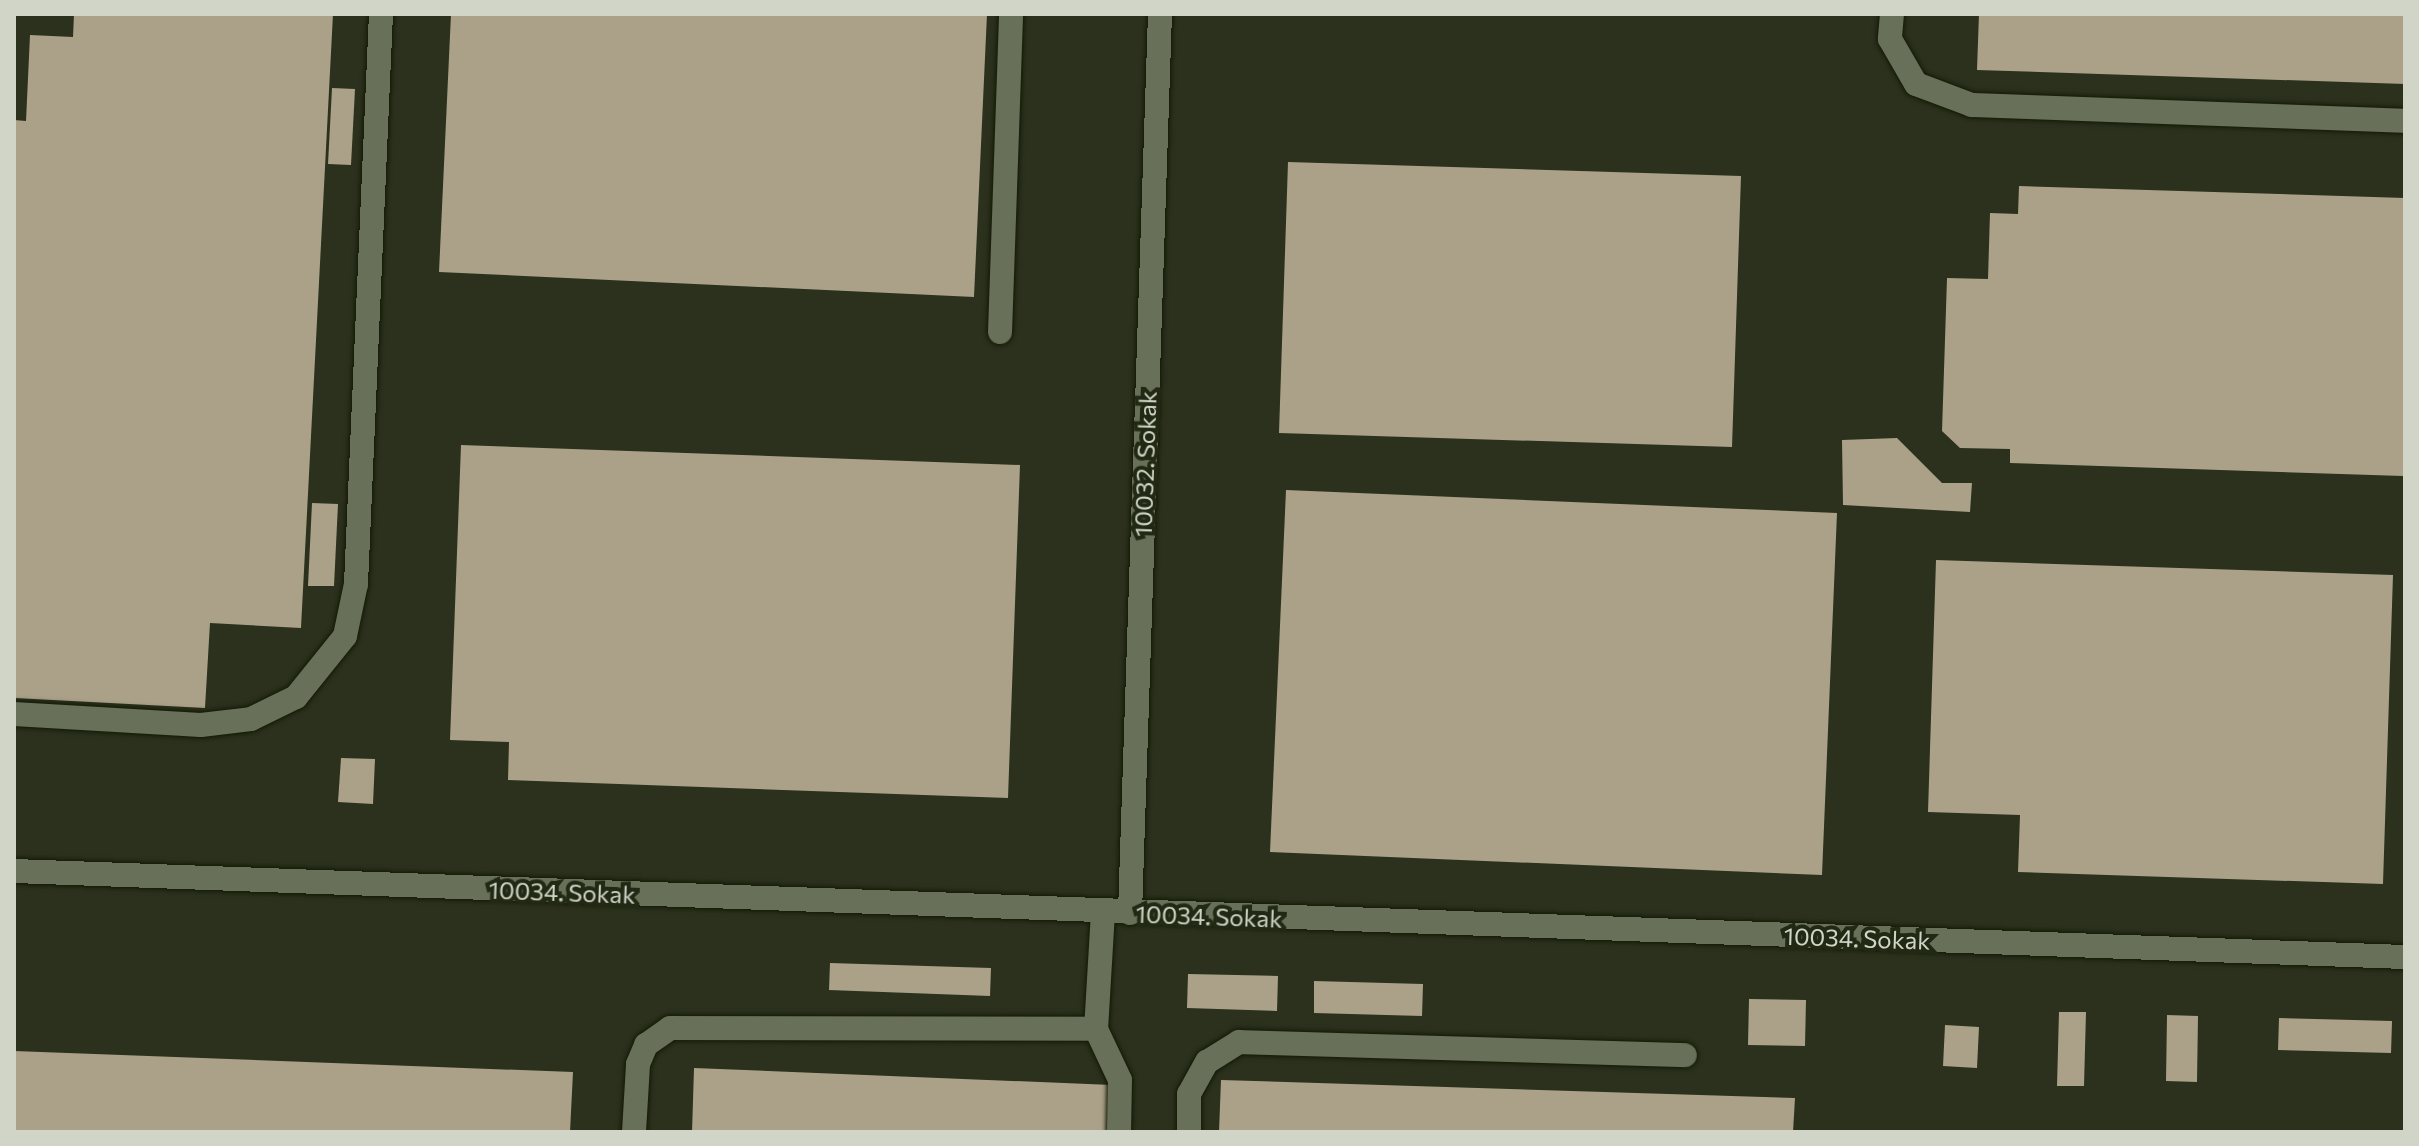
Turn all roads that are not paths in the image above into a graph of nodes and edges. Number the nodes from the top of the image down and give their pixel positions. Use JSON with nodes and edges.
{"nodes":[{"id":1,"x":381,"y":14,"type":"edge"},
{"id":2,"x":1011,"y":14,"type":"edge"},
{"id":3,"x":1160,"y":14,"type":"edge"},
{"id":4,"x":1892,"y":14,"type":"edge"},
{"id":5,"x":2405,"y":121,"type":"edge"},
{"id":6,"x":1000,"y":332,"type":"dead end"},
{"id":7,"x":14,"y":714,"type":"edge"},
{"id":8,"x":14,"y":871,"type":"edge"},
{"id":9,"x":1103,"y":912,"type":"junction"},
{"id":10,"x":1130,"y":913,"type":"junction"},
{"id":11,"x":2405,"y":957,"type":"edge"},
{"id":12,"x":1096,"y":1029,"type":"junction"},
{"id":13,"x":1685,"y":1055,"type":"dead end"},
{"id":14,"x":634,"y":1132,"type":"edge"},
{"id":15,"x":1119,"y":1132,"type":"edge"},
{"id":16,"x":1189,"y":1132,"type":"edge"}],
"edges":[{"from":1,"to":7,"type":"street"},
{"from":2,"to":6,"type":"street"},
{"from":3,"to":10,"type":"street","name":"10032. Sokak"},
{"from":4,"to":5,"type":"street"},
{"from":8,"to":9,"type":"street","name":"10034. Sokak"},
{"from":9,"to":10,"type":"street","name":"10034. Sokak"},
{"from":9,"to":12,"type":"street"},
{"from":10,"to":11,"type":"street","name":"10034. Sokak"},
{"from":12,"to":14,"type":"street"},
{"from":12,"to":15,"type":"street"},
{"from":13,"to":16,"type":"street"}]}
